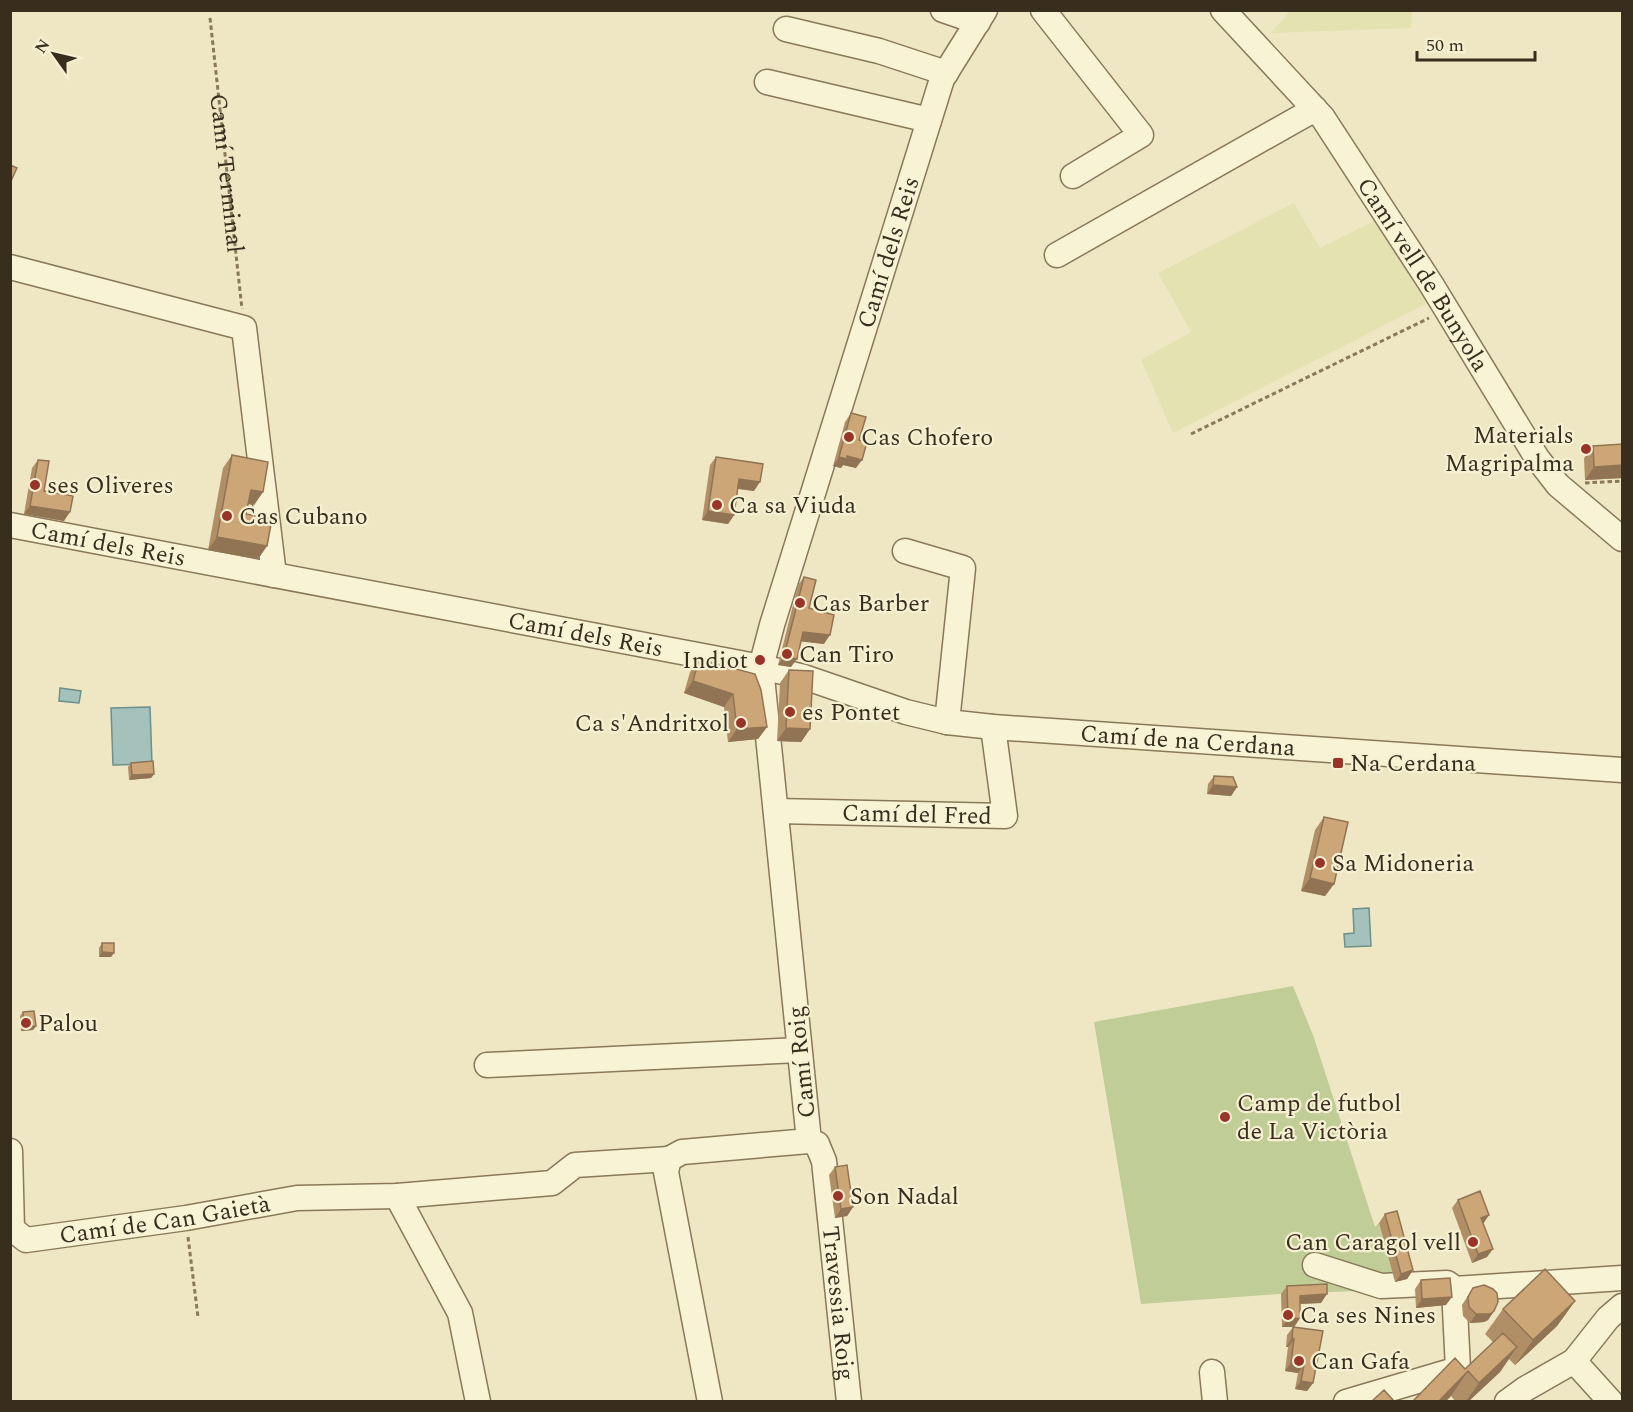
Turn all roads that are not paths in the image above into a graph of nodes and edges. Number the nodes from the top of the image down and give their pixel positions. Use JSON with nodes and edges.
{"nodes":[{"id":1,"x":943,"y":10,"type":"edge"},
{"id":2,"x":1043,"y":10,"type":"edge"},
{"id":3,"x":1222,"y":10,"type":"edge"},
{"id":4,"x":982,"y":16,"type":"edge"},
{"id":5,"x":786,"y":29,"type":"dead end"},
{"id":6,"x":946,"y":73,"type":"junction"},
{"id":7,"x":767,"y":82,"type":"dead end"},
{"id":8,"x":1315,"y":109,"type":"junction"},
{"id":9,"x":929,"y":120,"type":"junction"},
{"id":10,"x":1073,"y":176,"type":"dead end"},
{"id":11,"x":1057,"y":255,"type":"dead end"},
{"id":12,"x":10,"y":267,"type":"edge"},
{"id":13,"x":10,"y":525,"type":"edge"},
{"id":14,"x":1623,"y":539,"type":"edge"},
{"id":15,"x":905,"y":551,"type":"dead end"},
{"id":16,"x":274,"y":575,"type":"junction"},
{"id":17,"x":761,"y":667,"type":"junction"},
{"id":18,"x":947,"y":722,"type":"junction"},
{"id":19,"x":993,"y":727,"type":"junction"},
{"id":20,"x":1623,"y":770,"type":"edge"},
{"id":21,"x":776,"y":811,"type":"junction"},
{"id":22,"x":799,"y":1050,"type":"junction"},
{"id":23,"x":487,"y":1065,"type":"dead end"},
{"id":24,"x":808,"y":1141,"type":"junction"},
{"id":25,"x":10,"y":1151,"type":"edge"},
{"id":26,"x":669,"y":1159,"type":"junction"},
{"id":27,"x":397,"y":1196,"type":"junction"},
{"id":28,"x":1315,"y":1265,"type":"dead end"},
{"id":29,"x":1623,"y":1278,"type":"edge"},
{"id":30,"x":1454,"y":1289,"type":"junction"},
{"id":31,"x":1623,"y":1306,"type":"edge"},
{"id":32,"x":1574,"y":1361,"type":"junction"},
{"id":33,"x":1212,"y":1372,"type":"dead end"},
{"id":34,"x":478,"y":1401,"type":"edge"},
{"id":35,"x":710,"y":1401,"type":"edge"},
{"id":36,"x":849,"y":1401,"type":"edge"},
{"id":37,"x":1215,"y":1401,"type":"edge"},
{"id":38,"x":1346,"y":1401,"type":"edge"},
{"id":39,"x":1508,"y":1401,"type":"edge"},
{"id":40,"x":1611,"y":1401,"type":"edge"}],
"edges":[{"from":1,"to":4,"type":"street"},
{"from":2,"to":10,"type":"street"},
{"from":3,"to":8,"type":"street","name":"Camí vell de Bunyola"},
{"from":4,"to":6,"type":"street","name":"Camí dels Reis"},
{"from":5,"to":6,"type":"street"},
{"from":6,"to":9,"type":"street","name":"Camí dels Reis"},
{"from":7,"to":9,"type":"street"},
{"from":8,"to":11,"type":"street"},
{"from":8,"to":14,"type":"street","name":"Camí vell de Bunyola"},
{"from":9,"to":17,"type":"street","name":"Camí dels Reis"},
{"from":12,"to":16,"type":"street"},
{"from":13,"to":16,"type":"street","name":"Camí dels Reis"},
{"from":15,"to":18,"type":"street"},
{"from":16,"to":17,"type":"street","name":"Camí dels Reis"},
{"from":17,"to":18,"type":"street","name":"Camí de na Cerdana"},
{"from":17,"to":21,"type":"street","name":"Camí Roig"},
{"from":18,"to":19,"type":"street","name":"Camí de na Cerdana"},
{"from":19,"to":20,"type":"street","name":"Camí de na Cerdana"},
{"from":19,"to":21,"type":"street","name":"Camí del Fred"},
{"from":21,"to":22,"type":"street","name":"Camí Roig"},
{"from":22,"to":23,"type":"street"},
{"from":22,"to":24,"type":"street","name":"Camí Roig"},
{"from":24,"to":26,"type":"street","name":"Camí Roig"},
{"from":24,"to":36,"type":"street","name":"Travessia Roig"},
{"from":25,"to":27,"type":"street","name":"Camí de Can Gaietà"},
{"from":26,"to":27,"type":"street","name":"Camí Roig"},
{"from":26,"to":35,"type":"street"},
{"from":27,"to":34,"type":"street"},
{"from":28,"to":30,"type":"street"},
{"from":29,"to":30,"type":"street"},
{"from":30,"to":38,"type":"street"},
{"from":31,"to":32,"type":"street"},
{"from":32,"to":39,"type":"street"},
{"from":32,"to":40,"type":"street"},
{"from":33,"to":37,"type":"street"}]}
